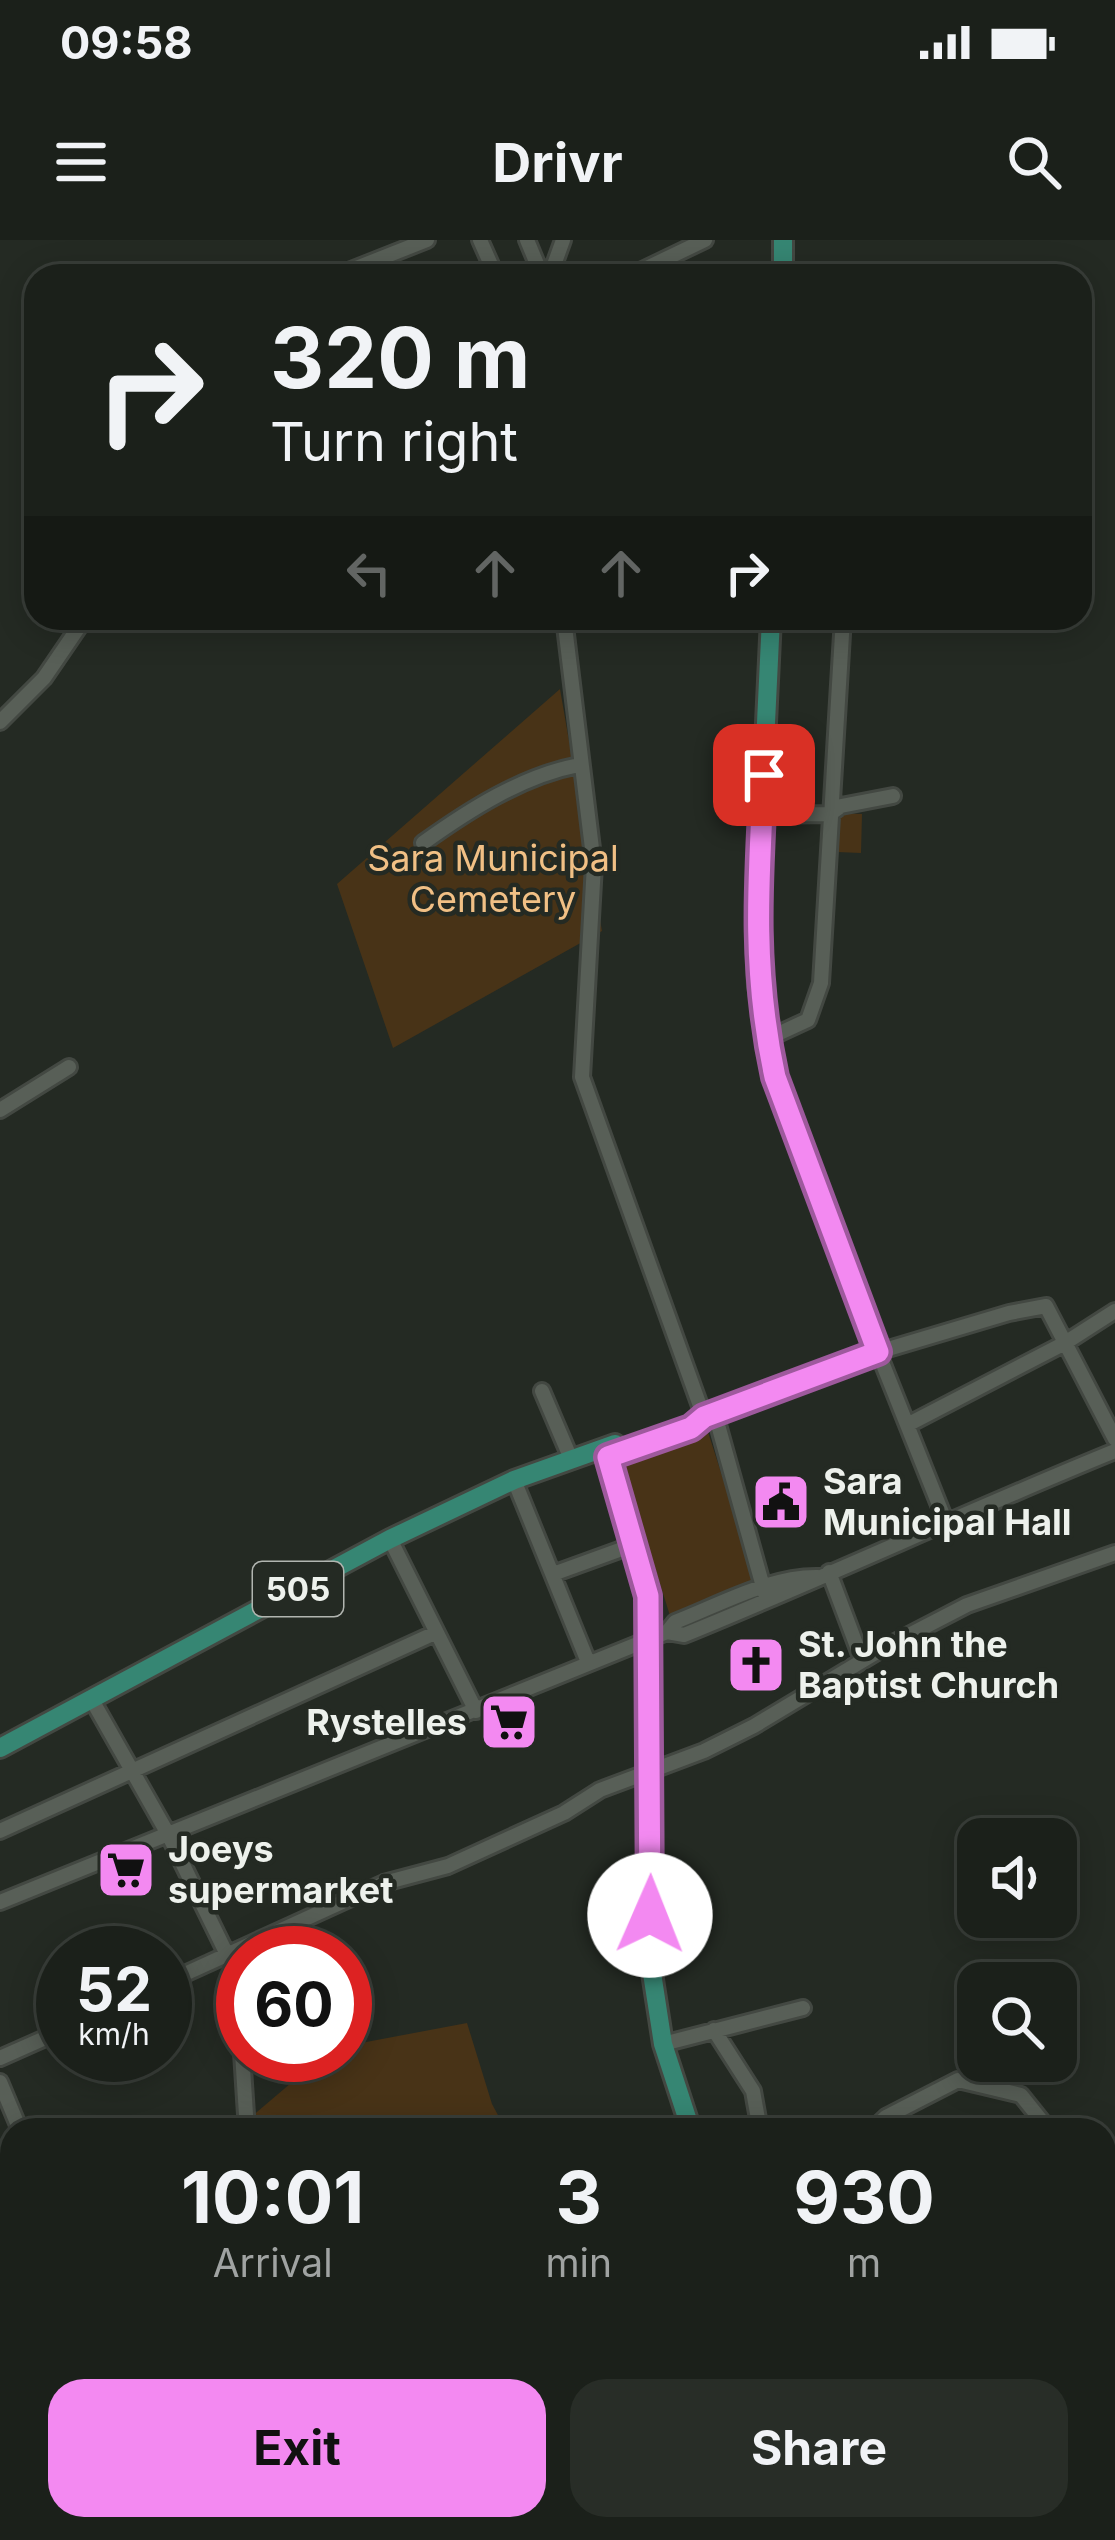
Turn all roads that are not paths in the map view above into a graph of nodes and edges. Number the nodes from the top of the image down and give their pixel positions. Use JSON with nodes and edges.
{"nodes":[{"id":1,"x":427,"y":240,"type":"edge"},
{"id":2,"x":705,"y":240,"type":"edge"},
{"id":3,"x":366,"y":264,"type":"edge"},
{"id":4,"x":656,"y":264,"type":"edge"},
{"id":5,"x":78,"y":630,"type":"edge"},
{"id":6,"x":565,"y":630,"type":"edge"},
{"id":7,"x":771,"y":630,"type":"edge"},
{"id":8,"x":842,"y":630,"type":"edge"},
{"id":9,"x":0,"y":722,"type":"edge"},
{"id":10,"x":579,"y":765,"type":"junction"},
{"id":11,"x":892,"y":796,"type":"dead end"},
{"id":12,"x":761,"y":814,"type":"junction"},
{"id":13,"x":830,"y":814,"type":"junction"},
{"id":14,"x":423,"y":843,"type":"dead end"},
{"id":15,"x":767,"y":1040,"type":"junction"},
{"id":16,"x":69,"y":1067,"type":"dead end"},
{"id":17,"x":0,"y":1110,"type":"edge"},
{"id":18,"x":1115,"y":1311,"type":"edge"},
{"id":19,"x":1065,"y":1343,"type":"junction"},
{"id":20,"x":878,"y":1352,"type":"junction"},
{"id":21,"x":542,"y":1391,"type":"dead end"},
{"id":22,"x":710,"y":1415,"type":"junction"},
{"id":23,"x":909,"y":1424,"type":"junction"},
{"id":24,"x":1115,"y":1439,"type":"edge"},
{"id":25,"x":1115,"y":1451,"type":"edge"},
{"id":26,"x":606,"y":1454,"type":"junction"},
{"id":27,"x":571,"y":1459,"type":"junction"},
{"id":28,"x":514,"y":1480,"type":"junction"},
{"id":29,"x":946,"y":1520,"type":"junction"},
{"id":30,"x":390,"y":1540,"type":"junction"},
{"id":31,"x":633,"y":1545,"type":"junction"},
{"id":32,"x":1115,"y":1553,"type":"edge"},
{"id":33,"x":553,"y":1574,"type":"junction"},
{"id":34,"x":823,"y":1575,"type":"junction"},
{"id":35,"x":765,"y":1595,"type":"junction"},
{"id":36,"x":435,"y":1634,"type":"junction"},
{"id":37,"x":658,"y":1635,"type":"junction"},
{"id":38,"x":862,"y":1660,"type":"junction"},
{"id":39,"x":588,"y":1662,"type":"junction"},
{"id":40,"x":92,"y":1700,"type":"junction"},
{"id":41,"x":476,"y":1711,"type":"junction"},
{"id":42,"x":0,"y":1748,"type":"edge"},
{"id":43,"x":134,"y":1772,"type":"junction"},
{"id":44,"x":650,"y":1772,"type":"junction"},
{"id":45,"x":0,"y":1831,"type":"edge"},
{"id":46,"x":168,"y":1834,"type":"junction"},
{"id":47,"x":0,"y":1902,"type":"edge"},
{"id":48,"x":290,"y":1926,"type":"edge"},
{"id":49,"x":216,"y":1928,"type":"edge"},
{"id":50,"x":803,"y":2008,"type":"dead end"},
{"id":51,"x":714,"y":2030,"type":"junction"},
{"id":52,"x":36,"y":2042,"type":"edge"},
{"id":53,"x":663,"y":2044,"type":"junction"},
{"id":54,"x":0,"y":2058,"type":"edge"},
{"id":55,"x":0,"y":2082,"type":"edge"},
{"id":56,"x":244,"y":2082,"type":"edge"},
{"id":57,"x":15,"y":2118,"type":"edge"},
{"id":58,"x":246,"y":2118,"type":"edge"},
{"id":59,"x":687,"y":2118,"type":"edge"},
{"id":60,"x":758,"y":2118,"type":"edge"},
{"id":61,"x":893,"y":2118,"type":"edge"},
{"id":62,"x":1039,"y":2118,"type":"edge"}],
"edges":[{"from":1,"to":3,"type":"street"},
{"from":2,"to":4,"type":"street"},
{"from":5,"to":9,"type":"street"},
{"from":6,"to":10,"type":"street"},
{"from":7,"to":12,"type":"main road"},
{"from":8,"to":13,"type":"street"},
{"from":10,"to":14,"type":"street"},
{"from":10,"to":22,"type":"street"},
{"from":11,"to":13,"type":"street"},
{"from":12,"to":13,"type":"street"},
{"from":12,"to":15,"type":"main road"},
{"from":13,"to":15,"type":"street"},
{"from":15,"to":20,"type":"main road"},
{"from":16,"to":17,"type":"street"},
{"from":18,"to":19,"type":"street"},
{"from":19,"to":20,"type":"street"},
{"from":19,"to":23,"type":"street"},
{"from":19,"to":24,"type":"street"},
{"from":20,"to":22,"type":"main road"},
{"from":20,"to":23,"type":"street"},
{"from":21,"to":27,"type":"street"},
{"from":22,"to":26,"type":"main road"},
{"from":22,"to":35,"type":"street"},
{"from":23,"to":29,"type":"street"},
{"from":25,"to":29,"type":"street"},
{"from":26,"to":27,"type":"main road","number":"505"},
{"from":26,"to":31,"type":"main road"},
{"from":27,"to":28,"type":"main road","number":"505"},
{"from":28,"to":30,"type":"main road","number":"505"},
{"from":28,"to":33,"type":"street"},
{"from":29,"to":34,"type":"street"},
{"from":30,"to":36,"type":"street"},
{"from":30,"to":40,"type":"main road","number":"505"},
{"from":31,"to":33,"type":"street"},
{"from":31,"to":37,"type":"main road"},
{"from":32,"to":38,"type":"street"},
{"from":33,"to":39,"type":"street"},
{"from":34,"to":35,"type":"street"},
{"from":34,"to":38,"type":"street"},
{"from":35,"to":37,"type":"street"},
{"from":36,"to":41,"type":"street"},
{"from":36,"to":43,"type":"street"},
{"from":37,"to":39,"type":"street"},
{"from":37,"to":44,"type":"main road"},
{"from":38,"to":44,"type":"street"},
{"from":39,"to":41,"type":"street"},
{"from":40,"to":42,"type":"main road","number":"505"},
{"from":40,"to":43,"type":"street"},
{"from":41,"to":46,"type":"street"},
{"from":43,"to":45,"type":"street"},
{"from":43,"to":46,"type":"street"},
{"from":44,"to":48,"type":"street"},
{"from":44,"to":53,"type":"main road"},
{"from":46,"to":47,"type":"street"},
{"from":46,"to":49,"type":"street"},
{"from":50,"to":51,"type":"street"},
{"from":51,"to":53,"type":"street"},
{"from":51,"to":60,"type":"street"},
{"from":52,"to":54,"type":"street"},
{"from":53,"to":59,"type":"main road"},
{"from":55,"to":57,"type":"street"},
{"from":56,"to":58,"type":"street"},
{"from":61,"to":62,"type":"street"}]}
